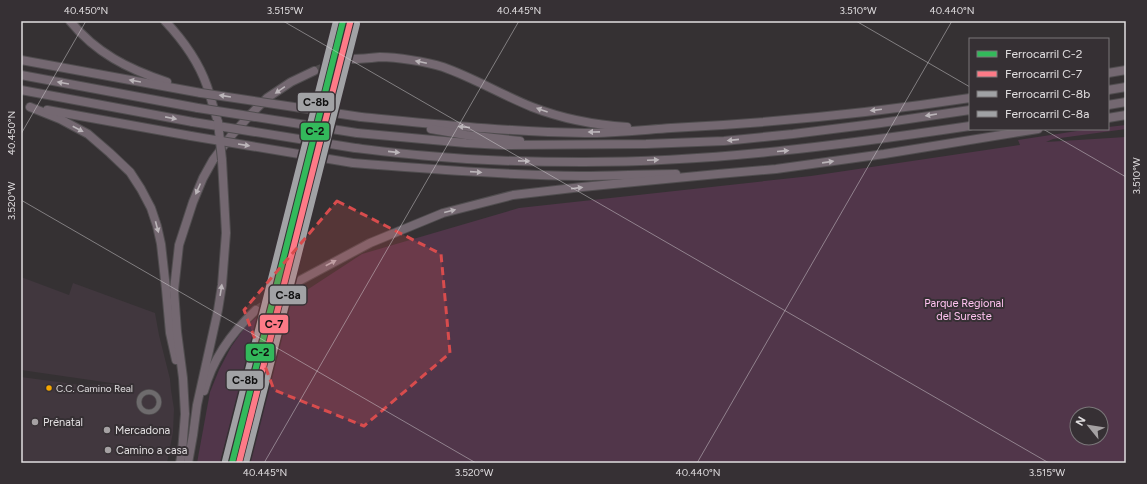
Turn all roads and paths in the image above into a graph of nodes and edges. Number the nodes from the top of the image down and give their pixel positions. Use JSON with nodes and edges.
{"nodes":[{"id":1,"x":70,"y":21,"type":"edge"},
{"id":2,"x":166,"y":21,"type":"edge"},
{"id":3,"x":21,"y":60,"type":"edge"},
{"id":4,"x":352,"y":60,"type":"tunnel mouth"},
{"id":5,"x":1126,"y":70,"type":"edge"},
{"id":6,"x":314,"y":71,"type":"tunnel mouth"},
{"id":7,"x":1109,"y":73,"type":"edge"},
{"id":8,"x":21,"y":75,"type":"edge"},
{"id":9,"x":1126,"y":75,"type":"edge"},
{"id":10,"x":1109,"y":77,"type":"edge"},
{"id":11,"x":1126,"y":87,"type":"edge"},
{"id":12,"x":21,"y":90,"type":"edge"},
{"id":13,"x":1109,"y":90,"type":"edge"},
{"id":14,"x":197,"y":92,"type":"junction"},
{"id":15,"x":969,"y":98,"type":"edge"},
{"id":16,"x":1126,"y":102,"type":"edge"},
{"id":17,"x":1109,"y":105,"type":"edge"},
{"id":18,"x":26,"y":106,"type":"edge"},
{"id":19,"x":969,"y":110,"type":"edge"},
{"id":20,"x":1126,"y":115,"type":"edge"},
{"id":21,"x":361,"y":117,"type":"junction"},
{"id":22,"x":1109,"y":118,"type":"edge"},
{"id":23,"x":1126,"y":120,"type":"edge"},
{"id":24,"x":1109,"y":122,"type":"edge"},
{"id":25,"x":969,"y":126,"type":"edge"},
{"id":26,"x":661,"y":129,"type":"junction"},
{"id":27,"x":1032,"y":130,"type":"edge"},
{"id":28,"x":534,"y":145,"type":"junction"},
{"id":29,"x":718,"y":174,"type":"junction"},
{"id":30,"x":297,"y":282,"type":"tunnel mouth"},
{"id":31,"x":256,"y":310,"type":"tunnel mouth"},
{"id":32,"x":183,"y":388,"type":"junction"},
{"id":33,"x":150,"y":412,"type":"joint"},
{"id":34,"x":194,"y":435,"type":"junction"},
{"id":35,"x":180,"y":463,"type":"edge"},
{"id":36,"x":188,"y":463,"type":"edge"}],
"edges":[{"from":1,"to":14,"type":"highway"},
{"from":34,"to":2,"type":"highway","one_way":true,"bridge":true},
{"from":14,"to":3,"type":"highway","one_way":true},
{"from":26,"to":4,"type":"highway","one_way":true},
{"from":5,"to":7,"type":"highway"},
{"from":6,"to":32,"type":"highway","one_way":true},
{"from":28,"to":8,"type":"highway","one_way":true,"bridge":true},
{"from":9,"to":10,"type":"highway"},
{"from":11,"to":13,"type":"highway"},
{"from":12,"to":25,"type":"highway","one_way":true,"bridge":true},
{"from":21,"to":14,"type":"highway","one_way":true,"bridge":true},
{"from":15,"to":26,"type":"highway","one_way":true},
{"from":16,"to":17,"type":"highway"},
{"from":18,"to":29,"type":"highway","one_way":true,"bridge":true},
{"from":18,"to":32,"type":"highway","one_way":true},
{"from":19,"to":28,"type":"highway","one_way":true},
{"from":20,"to":22,"type":"highway"},
{"from":26,"to":21,"type":"highway","one_way":true},
{"from":21,"to":28,"type":"highway"},
{"from":23,"to":24,"type":"highway"},
{"from":29,"to":27,"type":"highway","one_way":true},
{"from":30,"to":29,"type":"highway","one_way":true},
{"from":31,"to":34,"type":"highway"},
{"from":32,"to":35,"type":"highway"},
{"from":33,"to":33,"type":"street"},
{"from":34,"to":36,"type":"highway"}]}
